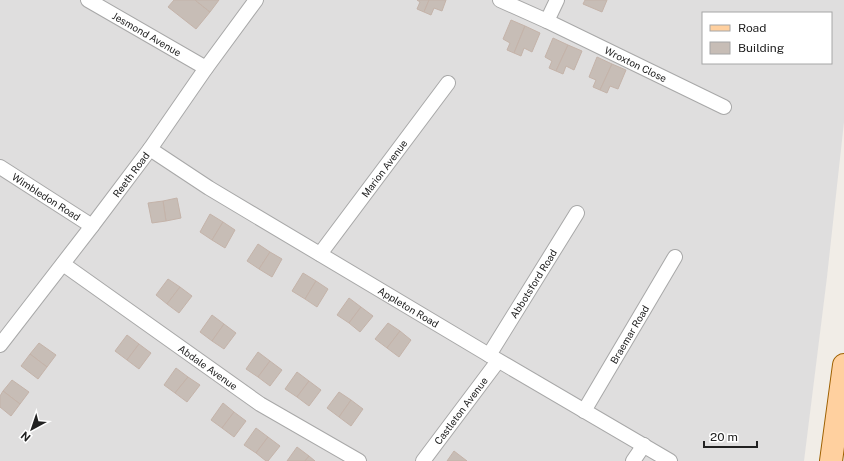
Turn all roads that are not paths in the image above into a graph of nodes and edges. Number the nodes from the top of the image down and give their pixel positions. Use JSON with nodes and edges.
{"nodes":[{"id":1,"x":88,"y":0,"type":"edge"},
{"id":2,"x":256,"y":0,"type":"edge"},
{"id":3,"x":500,"y":0,"type":"edge"},
{"id":4,"x":557,"y":0,"type":"edge"},
{"id":5,"x":547,"y":21,"type":"junction"},
{"id":6,"x":206,"y":68,"type":"junction"},
{"id":7,"x":448,"y":83,"type":"dead end"},
{"id":8,"x":724,"y":107,"type":"dead end"},
{"id":9,"x":150,"y":149,"type":"junction"},
{"id":10,"x":0,"y":167,"type":"edge"},
{"id":11,"x":577,"y":213,"type":"dead end"},
{"id":12,"x":92,"y":226,"type":"junction"},
{"id":13,"x":320,"y":254,"type":"junction"},
{"id":14,"x":675,"y":257,"type":"dead end"},
{"id":15,"x":63,"y":264,"type":"junction"},
{"id":16,"x":0,"y":345,"type":"edge"},
{"id":17,"x":494,"y":358,"type":"junction"},
{"id":18,"x":844,"y":365,"type":"edge"},
{"id":19,"x":584,"y":411,"type":"junction"},
{"id":20,"x":644,"y":445,"type":"junction"},
{"id":21,"x":359,"y":461,"type":"edge"},
{"id":22,"x":423,"y":461,"type":"edge"},
{"id":23,"x":633,"y":461,"type":"edge"},
{"id":24,"x":670,"y":461,"type":"edge"},
{"id":25,"x":831,"y":461,"type":"edge"}],
"edges":[{"from":1,"to":6,"type":"street","name":"Jesmond Avenue"},
{"from":2,"to":6,"type":"street","name":"Reeth Road"},
{"from":3,"to":5,"type":"street","name":"Wroxton Close"},
{"from":4,"to":5,"type":"street"},
{"from":5,"to":8,"type":"street","name":"Wroxton Close"},
{"from":6,"to":9,"type":"street","name":"Reeth Road"},
{"from":7,"to":13,"type":"street","name":"Marion Avenue"},
{"from":9,"to":12,"type":"street","name":"Reeth Road"},
{"from":9,"to":13,"type":"street","name":"Appleton Road"},
{"from":10,"to":12,"type":"street","name":"Wimbledon Road"},
{"from":11,"to":17,"type":"street","name":"Abbotsford Road"},
{"from":12,"to":15,"type":"street","name":"Reeth Road"},
{"from":13,"to":17,"type":"street","name":"Appleton Road"},
{"from":14,"to":19,"type":"street","name":"Braemar Road"},
{"from":15,"to":16,"type":"street","name":"Reeth Road"},
{"from":15,"to":21,"type":"street","name":"Abdale Avenue"},
{"from":17,"to":19,"type":"street","name":"Appleton Road"},
{"from":17,"to":22,"type":"street","name":"Castleton Avenue"},
{"from":18,"to":25,"type":"main road"},
{"from":19,"to":20,"type":"street","name":"Appleton Road"},
{"from":20,"to":23,"type":"street"},
{"from":20,"to":24,"type":"street","name":"Appleton Road"}]}
